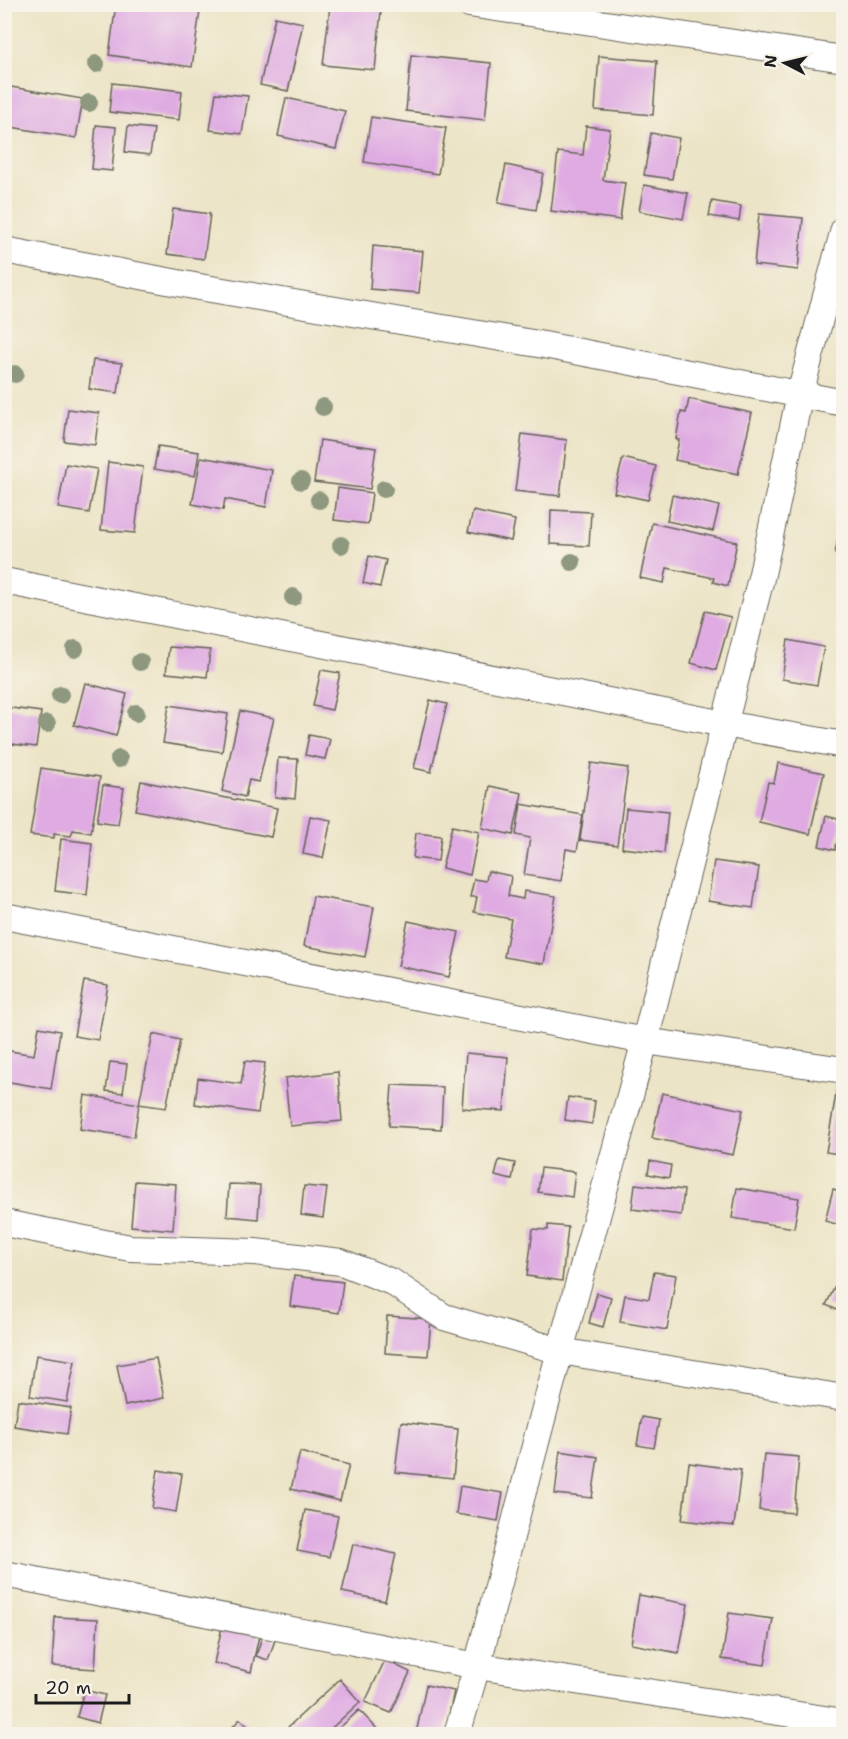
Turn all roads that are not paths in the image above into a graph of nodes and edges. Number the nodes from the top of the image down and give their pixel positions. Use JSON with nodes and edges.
{"nodes":[{"id":1,"x":469,"y":4,"type":"edge"},
{"id":2,"x":843,"y":59,"type":"edge"},
{"id":3,"x":843,"y":229,"type":"edge"},
{"id":4,"x":4,"y":250,"type":"edge"},
{"id":5,"x":800,"y":394,"type":"junction"},
{"id":6,"x":843,"y":403,"type":"edge"},
{"id":7,"x":4,"y":581,"type":"edge"},
{"id":8,"x":724,"y":724,"type":"junction"},
{"id":9,"x":843,"y":745,"type":"edge"},
{"id":10,"x":4,"y":916,"type":"edge"},
{"id":11,"x":645,"y":1041,"type":"junction"},
{"id":12,"x":843,"y":1071,"type":"edge"},
{"id":13,"x":4,"y":1223,"type":"edge"},
{"id":14,"x":560,"y":1351,"type":"junction"},
{"id":15,"x":843,"y":1398,"type":"edge"},
{"id":16,"x":4,"y":1574,"type":"edge"},
{"id":17,"x":477,"y":1666,"type":"junction"},
{"id":18,"x":843,"y":1722,"type":"edge"},
{"id":19,"x":457,"y":1734,"type":"edge"}],
"edges":[{"from":1,"to":2,"type":"street"},
{"from":3,"to":5,"type":"street"},
{"from":4,"to":5,"type":"street"},
{"from":5,"to":6,"type":"street"},
{"from":5,"to":8,"type":"street"},
{"from":7,"to":8,"type":"street"},
{"from":8,"to":9,"type":"street"},
{"from":8,"to":11,"type":"street"},
{"from":10,"to":11,"type":"street"},
{"from":11,"to":12,"type":"street"},
{"from":11,"to":14,"type":"street"},
{"from":13,"to":14,"type":"street"},
{"from":14,"to":15,"type":"street"},
{"from":14,"to":17,"type":"street"},
{"from":16,"to":17,"type":"street"},
{"from":17,"to":18,"type":"street"},
{"from":17,"to":19,"type":"street"}]}
